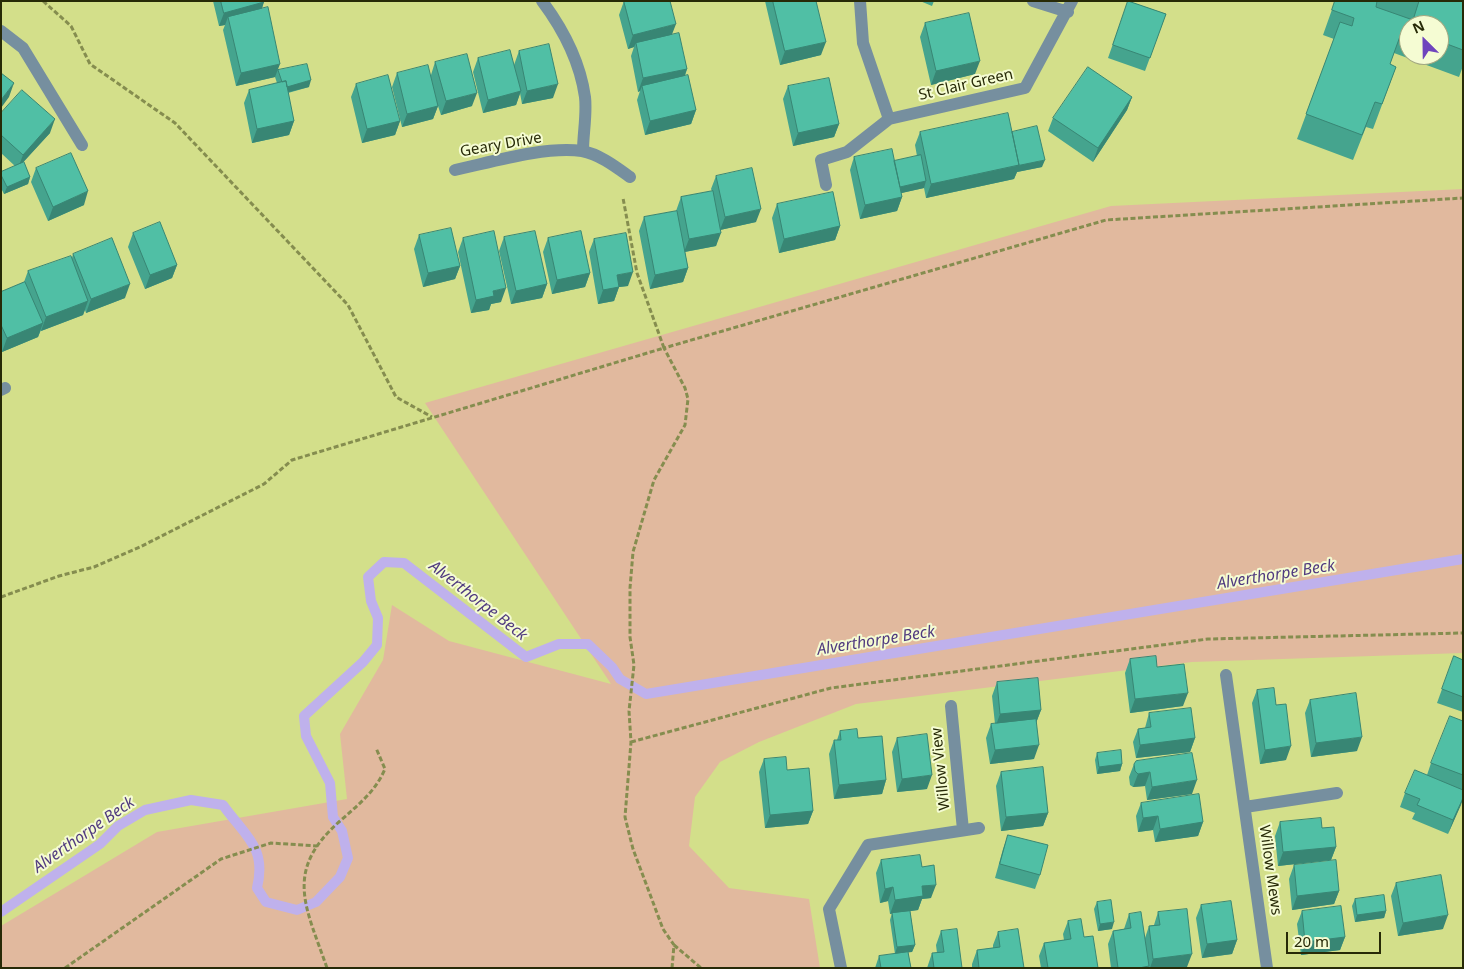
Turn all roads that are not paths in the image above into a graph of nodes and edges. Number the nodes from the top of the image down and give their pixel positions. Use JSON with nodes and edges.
{"nodes":[{"id":1,"x":542,"y":1,"type":"edge"},
{"id":2,"x":860,"y":1,"type":"edge"},
{"id":3,"x":1033,"y":1,"type":"edge"},
{"id":4,"x":1070,"y":7,"type":"edge"},
{"id":5,"x":1,"y":31,"type":"edge"},
{"id":6,"x":889,"y":119,"type":"junction"},
{"id":7,"x":82,"y":144,"type":"dead end"},
{"id":8,"x":583,"y":151,"type":"junction"},
{"id":9,"x":455,"y":170,"type":"dead end"},
{"id":10,"x":630,"y":177,"type":"dead end"},
{"id":11,"x":826,"y":185,"type":"dead end"},
{"id":12,"x":1226,"y":675,"type":"dead end"},
{"id":13,"x":951,"y":706,"type":"dead end"},
{"id":14,"x":1337,"y":793,"type":"dead end"},
{"id":15,"x":1245,"y":807,"type":"junction"},
{"id":16,"x":979,"y":828,"type":"dead end"},
{"id":17,"x":963,"y":830,"type":"junction"},
{"id":18,"x":841,"y":968,"type":"edge"},
{"id":19,"x":1267,"y":968,"type":"edge"}],
"edges":[{"from":1,"to":8,"type":"street"},
{"from":2,"to":6,"type":"street"},
{"from":3,"to":4,"type":"street","name":"St Clair Green"},
{"from":4,"to":6,"type":"street","name":"St Clair Green"},
{"from":5,"to":7,"type":"street"},
{"from":6,"to":11,"type":"street","name":"St Clair Green"},
{"from":8,"to":9,"type":"street","name":"Geary Drive"},
{"from":8,"to":10,"type":"street","name":"Geary Drive"},
{"from":12,"to":15,"type":"street","name":"Willow Mews"},
{"from":13,"to":17,"type":"street","name":"Willow View"},
{"from":14,"to":15,"type":"street","name":"Willow Mews"},
{"from":15,"to":19,"type":"street","name":"Willow Mews"},
{"from":16,"to":17,"type":"street","name":"Willow View"},
{"from":17,"to":18,"type":"street","name":"Willow View"}]}
